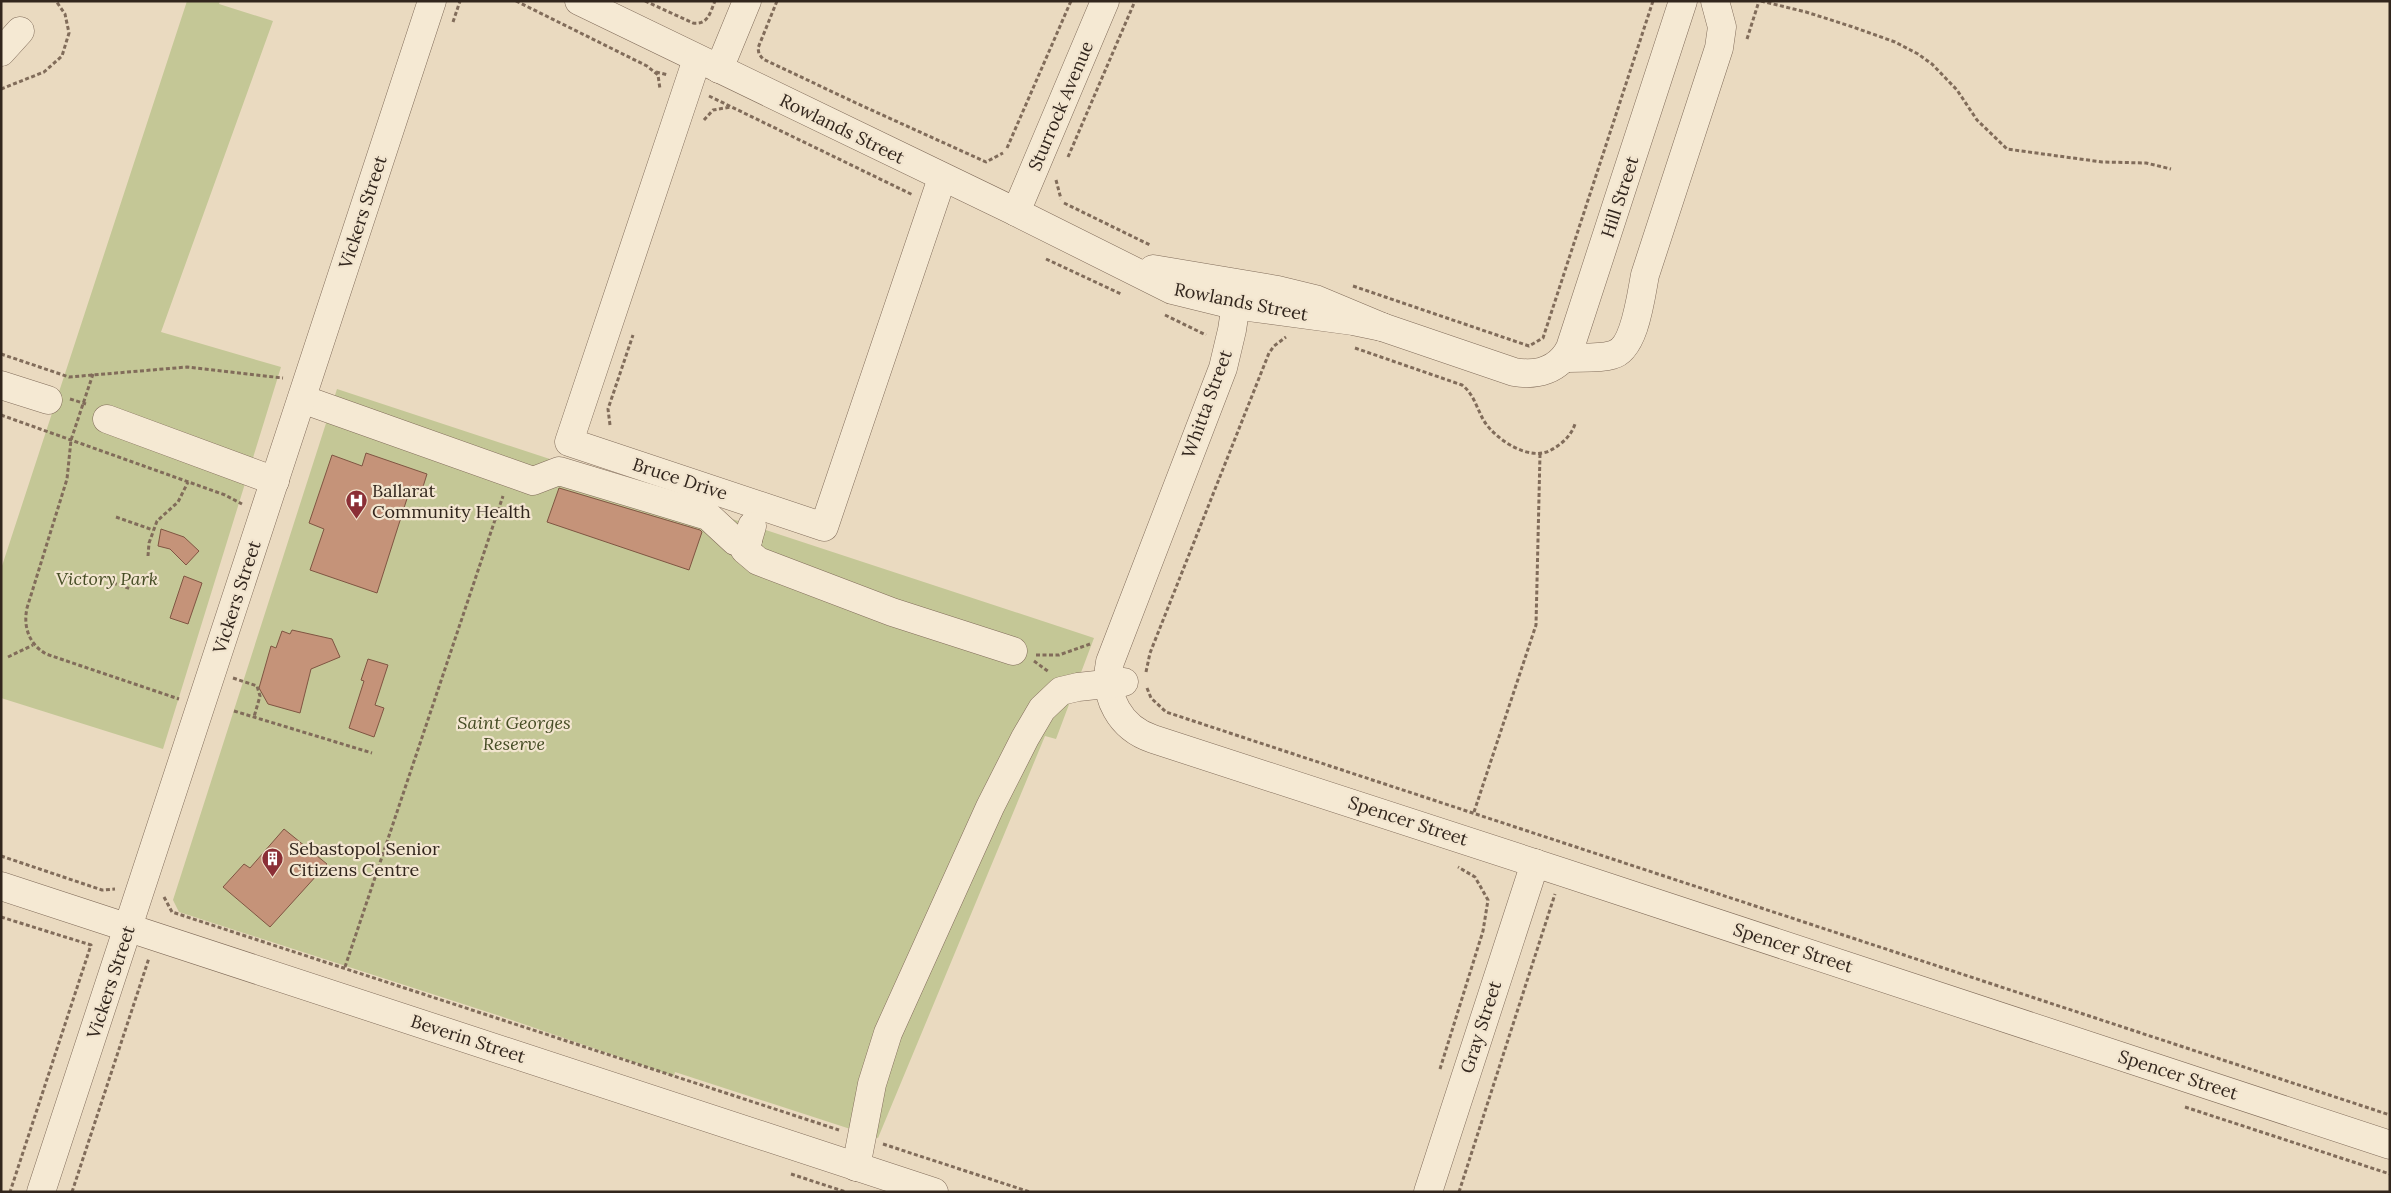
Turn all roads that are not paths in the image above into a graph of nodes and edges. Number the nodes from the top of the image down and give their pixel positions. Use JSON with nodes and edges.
{"nodes":[{"id":1,"x":432,"y":1,"type":"edge"},
{"id":2,"x":579,"y":1,"type":"edge"},
{"id":3,"x":747,"y":1,"type":"edge"},
{"id":4,"x":1105,"y":1,"type":"edge"},
{"id":5,"x":1683,"y":1,"type":"edge"},
{"id":6,"x":1715,"y":1,"type":"edge"},
{"id":7,"x":20,"y":31,"type":"dead end"},
{"id":8,"x":1,"y":52,"type":"edge"},
{"id":9,"x":708,"y":64,"type":"junction"},
{"id":10,"x":942,"y":178,"type":"junction"},
{"id":11,"x":1016,"y":212,"type":"junction"},
{"id":12,"x":1242,"y":299,"type":"junction"},
{"id":13,"x":1565,"y":358,"type":"junction"},
{"id":14,"x":1,"y":385,"type":"edge"},
{"id":15,"x":55,"y":398,"type":"road end"},
{"id":16,"x":302,"y":399,"type":"junction"},
{"id":17,"x":107,"y":419,"type":"road end"},
{"id":18,"x":275,"y":481,"type":"junction"},
{"id":19,"x":759,"y":505,"type":"junction"},
{"id":20,"x":748,"y":540,"type":"junction"},
{"id":21,"x":1013,"y":651,"type":"road end"},
{"id":22,"x":1116,"y":683,"type":"junction"},
{"id":23,"x":1129,"y":716,"type":"joint"},
{"id":24,"x":1534,"y":862,"type":"junction"},
{"id":25,"x":1,"y":886,"type":"edge"},
{"id":26,"x":128,"y":928,"type":"junction"},
{"id":27,"x":2390,"y":1145,"type":"edge"},
{"id":28,"x":856,"y":1167,"type":"junction"},
{"id":29,"x":41,"y":1192,"type":"edge"},
{"id":30,"x":934,"y":1192,"type":"edge"},
{"id":31,"x":1428,"y":1192,"type":"edge"}],
"edges":[{"from":1,"to":16,"type":"street","name":"Vickers Street"},
{"from":2,"to":9,"type":"street","name":"Rowlands Street"},
{"from":3,"to":9,"type":"street","name":"Bruce Drive"},
{"from":4,"to":11,"type":"street","name":"Sturrock Avenue"},
{"from":5,"to":13,"type":"street","name":"Hill Street"},
{"from":6,"to":13,"type":"street"},
{"from":7,"to":8,"type":"street"},
{"from":9,"to":10,"type":"street","name":"Rowlands Street"},
{"from":9,"to":19,"type":"street","name":"Bruce Drive"},
{"from":10,"to":11,"type":"street","name":"Rowlands Street"},
{"from":10,"to":19,"type":"street","name":"Bruce Drive"},
{"from":11,"to":12,"type":"street","name":"Rowlands Street"},
{"from":12,"to":13,"type":"street","name":"Rowlands Street"},
{"from":12,"to":22,"type":"street","name":"Whitta Street"},
{"from":12,"to":22,"type":"street","name":"Whitta Street"},
{"from":14,"to":15,"type":"street"},
{"from":16,"to":18,"type":"street","name":"Vickers Street"},
{"from":16,"to":20,"type":"street"},
{"from":17,"to":18,"type":"street"},
{"from":18,"to":26,"type":"street","name":"Vickers Street"},
{"from":19,"to":20,"type":"street"},
{"from":20,"to":21,"type":"street"},
{"from":22,"to":23,"type":"street","name":"Whitta Street"},
{"from":22,"to":28,"type":"street"},
{"from":23,"to":24,"type":"street","name":"Spencer Street"},
{"from":24,"to":27,"type":"street","name":"Spencer Street"},
{"from":24,"to":31,"type":"street","name":"Gray Street"},
{"from":25,"to":26,"type":"street","name":"Beverin Street"},
{"from":26,"to":28,"type":"street","name":"Beverin Street"},
{"from":26,"to":29,"type":"street","name":"Vickers Street"},
{"from":28,"to":30,"type":"street","name":"Beverin Street"}]}
